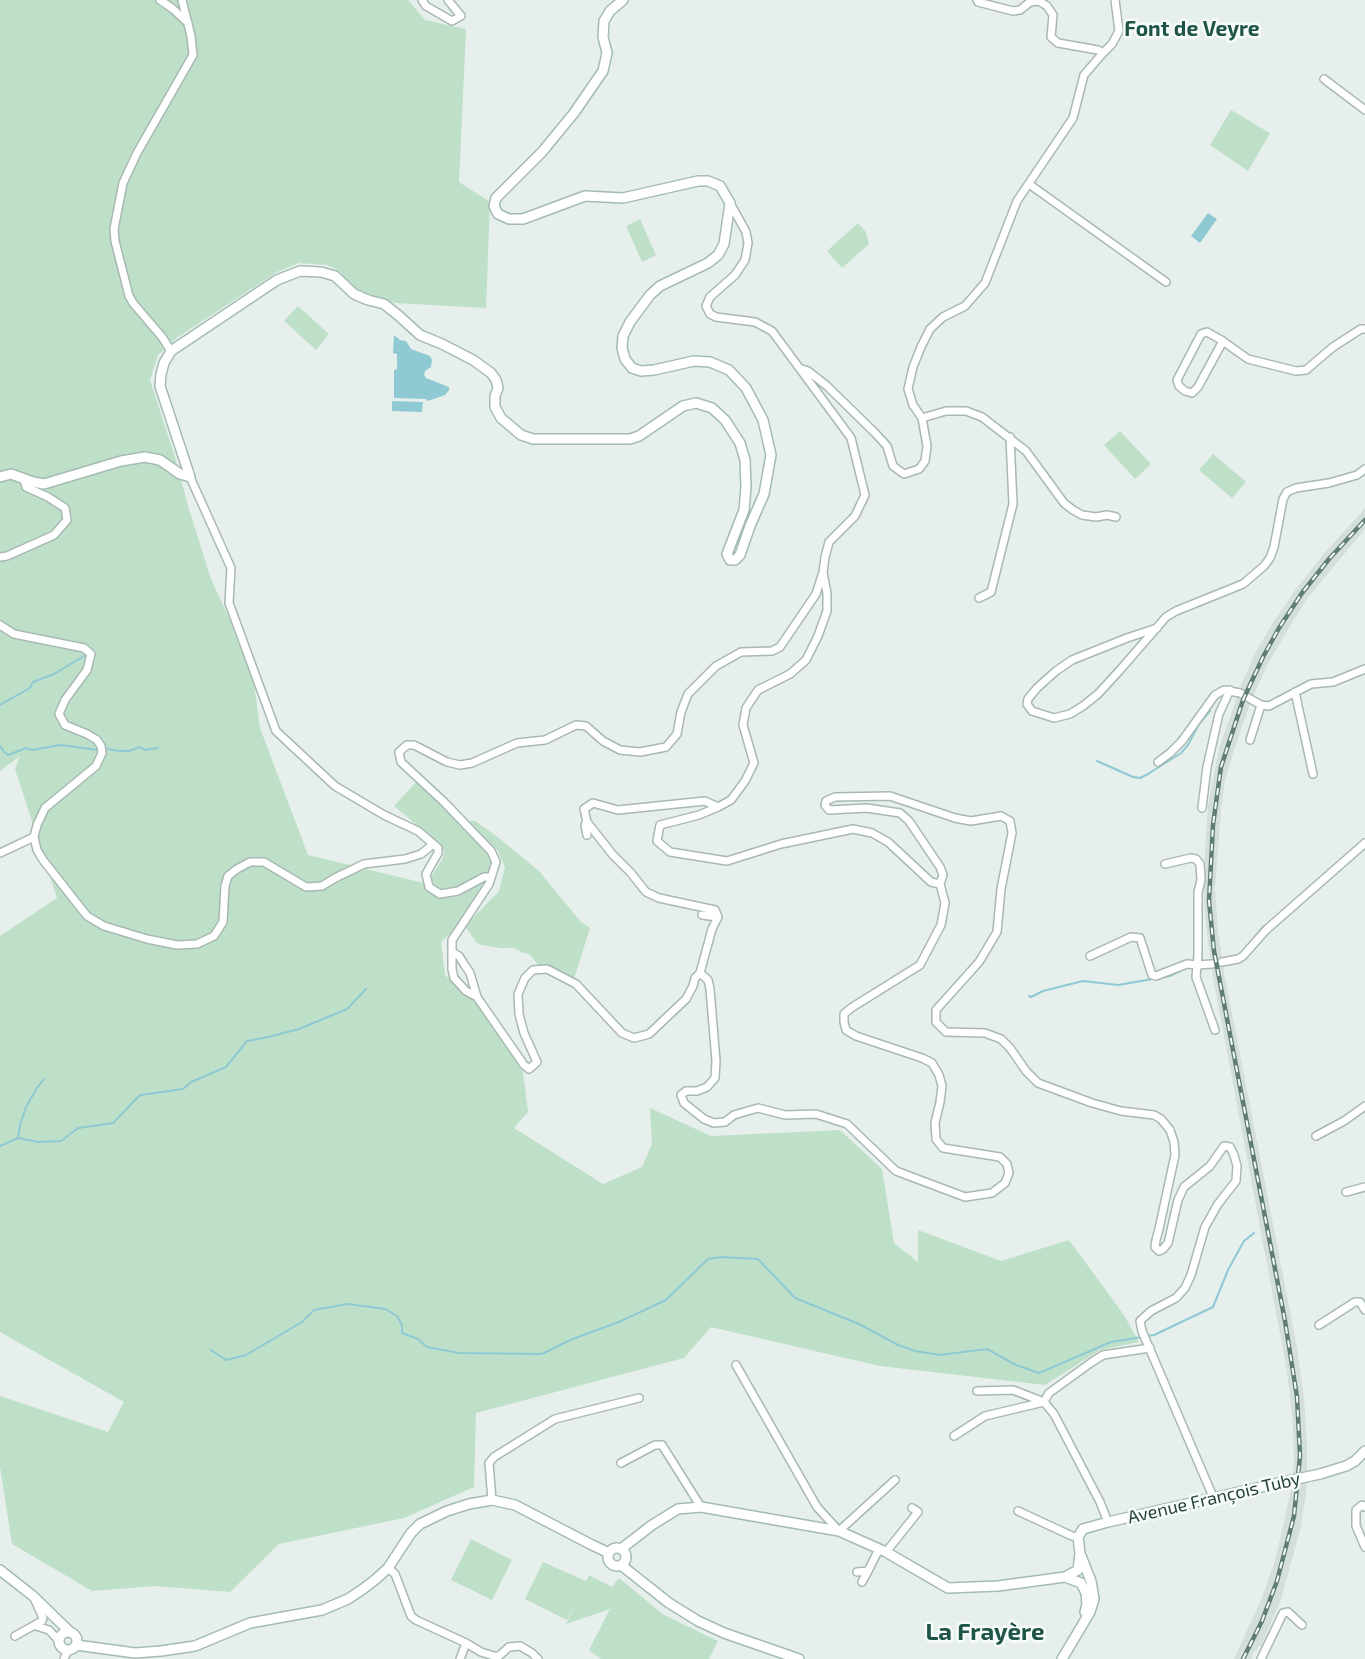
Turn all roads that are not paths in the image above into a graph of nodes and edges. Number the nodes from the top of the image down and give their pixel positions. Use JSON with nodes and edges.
{"nodes":[{"id":1,"x":160,"y":0,"type":"edge"},
{"id":2,"x":182,"y":0,"type":"edge"},
{"id":3,"x":422,"y":0,"type":"edge"},
{"id":4,"x":448,"y":0,"type":"edge"},
{"id":5,"x":623,"y":0,"type":"edge"},
{"id":6,"x":977,"y":0,"type":"edge"},
{"id":7,"x":1115,"y":0,"type":"edge"},
{"id":8,"x":188,"y":23,"type":"junction"},
{"id":9,"x":1104,"y":53,"type":"junction"},
{"id":10,"x":1324,"y":80,"type":"dead end"},
{"id":11,"x":1365,"y":110,"type":"edge"},
{"id":12,"x":1029,"y":184,"type":"junction"},
{"id":13,"x":730,"y":203,"type":"junction"},
{"id":14,"x":1166,"y":282,"type":"dead end"},
{"id":15,"x":1365,"y":329,"type":"edge"},
{"id":16,"x":1223,"y":341,"type":"junction"},
{"id":17,"x":171,"y":351,"type":"junction"},
{"id":18,"x":800,"y":368,"type":"junction"},
{"id":19,"x":922,"y":418,"type":"junction"},
{"id":20,"x":1010,"y":437,"type":"junction"},
{"id":21,"x":1365,"y":469,"type":"edge"},
{"id":22,"x":0,"y":477,"type":"edge"},
{"id":23,"x":190,"y":477,"type":"junction"},
{"id":24,"x":24,"y":479,"type":"junction"},
{"id":25,"x":1116,"y":517,"type":"dead end"},
{"id":26,"x":0,"y":557,"type":"edge"},
{"id":27,"x":823,"y":573,"type":"junction"},
{"id":28,"x":979,"y":598,"type":"dead end"},
{"id":29,"x":0,"y":625,"type":"edge"},
{"id":30,"x":1157,"y":628,"type":"junction"},
{"id":31,"x":1365,"y":669,"type":"edge"},
{"id":32,"x":1230,"y":690,"type":"junction"},
{"id":33,"x":1295,"y":692,"type":"junction"},
{"id":34,"x":1261,"y":705,"type":"junction"},
{"id":35,"x":1250,"y":740,"type":"dead end"},
{"id":36,"x":1158,"y":762,"type":"dead end"},
{"id":37,"x":1313,"y":774,"type":"dead end"},
{"id":38,"x":718,"y":807,"type":"junction"},
{"id":39,"x":1202,"y":808,"type":"dead end"},
{"id":40,"x":587,"y":822,"type":"junction"},
{"id":41,"x":587,"y":835,"type":"dead end"},
{"id":42,"x":34,"y":837,"type":"junction"},
{"id":43,"x":1365,"y":843,"type":"edge"},
{"id":44,"x":433,"y":844,"type":"junction"},
{"id":45,"x":0,"y":853,"type":"edge"},
{"id":46,"x":1166,"y":864,"type":"dead end"},
{"id":47,"x":492,"y":877,"type":"junction"},
{"id":48,"x":940,"y":884,"type":"junction"},
{"id":49,"x":702,"y":915,"type":"dead end"},
{"id":50,"x":718,"y":917,"type":"junction"},
{"id":51,"x":703,"y":924,"type":"dead end"},
{"id":52,"x":712,"y":929,"type":"junction"},
{"id":53,"x":452,"y":952,"type":"junction"},
{"id":54,"x":1090,"y":956,"type":"dead end"},
{"id":55,"x":1222,"y":962,"type":"dead end"},
{"id":56,"x":1212,"y":964,"type":"dead end"},
{"id":57,"x":1198,"y":965,"type":"junction"},
{"id":58,"x":700,"y":973,"type":"junction"},
{"id":59,"x":477,"y":996,"type":"junction"},
{"id":60,"x":1215,"y":1029,"type":"dead end"},
{"id":61,"x":1365,"y":1106,"type":"edge"},
{"id":62,"x":1316,"y":1136,"type":"dead end"},
{"id":63,"x":1365,"y":1187,"type":"edge"},
{"id":64,"x":1346,"y":1192,"type":"dead end"},
{"id":65,"x":1365,"y":1310,"type":"edge"},
{"id":66,"x":1319,"y":1325,"type":"dead end"},
{"id":67,"x":1150,"y":1348,"type":"junction"},
{"id":68,"x":736,"y":1365,"type":"dead end"},
{"id":69,"x":977,"y":1391,"type":"dead end"},
{"id":70,"x":639,"y":1398,"type":"dead end"},
{"id":71,"x":1044,"y":1402,"type":"junction"},
{"id":72,"x":954,"y":1436,"type":"dead end"},
{"id":73,"x":1365,"y":1451,"type":"edge"},
{"id":74,"x":621,"y":1462,"type":"dead end"},
{"id":75,"x":895,"y":1480,"type":"dead end"},
{"id":76,"x":1214,"y":1498,"type":"junction"},
{"id":77,"x":492,"y":1500,"type":"junction"},
{"id":78,"x":701,"y":1507,"type":"junction"},
{"id":79,"x":1365,"y":1507,"type":"edge"},
{"id":80,"x":912,"y":1508,"type":"dead end"},
{"id":81,"x":1018,"y":1511,"type":"dead end"},
{"id":82,"x":1108,"y":1522,"type":"junction"},
{"id":83,"x":839,"y":1531,"type":"junction"},
{"id":84,"x":1078,"y":1537,"type":"junction"},
{"id":85,"x":1365,"y":1548,"type":"edge"},
{"id":86,"x":621,"y":1550,"type":"junction"},
{"id":87,"x":882,"y":1550,"type":"junction"},
{"id":88,"x":609,"y":1553,"type":"junction"},
{"id":89,"x":1080,"y":1553,"type":"junction"},
{"id":90,"x":621,"y":1565,"type":"junction"},
{"id":91,"x":388,"y":1568,"type":"junction"},
{"id":92,"x":0,"y":1570,"type":"edge"},
{"id":93,"x":868,"y":1571,"type":"junction"},
{"id":94,"x":857,"y":1572,"type":"dead end"},
{"id":95,"x":1065,"y":1577,"type":"junction"},
{"id":96,"x":862,"y":1582,"type":"dead end"},
{"id":97,"x":33,"y":1596,"type":"junction"},
{"id":98,"x":33,"y":1625,"type":"junction"},
{"id":99,"x":1302,"y":1625,"type":"dead end"},
{"id":100,"x":1081,"y":1626,"type":"junction"},
{"id":101,"x":15,"y":1636,"type":"dead end"},
{"id":102,"x":68,"y":1643,"type":"edge"},
{"id":103,"x":466,"y":1643,"type":"junction"},
{"id":104,"x":1066,"y":1657,"type":"edge"},
{"id":105,"x":460,"y":1659,"type":"edge"},
{"id":106,"x":538,"y":1659,"type":"edge"},
{"id":107,"x":799,"y":1659,"type":"edge"},
{"id":108,"x":1261,"y":1659,"type":"edge"}],
"edges":[{"from":1,"to":8,"type":"street"},
{"from":2,"to":8,"type":"street"},
{"from":3,"to":4,"type":"street"},
{"from":5,"to":13,"type":"street"},
{"from":6,"to":9,"type":"street"},
{"from":7,"to":9,"type":"street"},
{"from":8,"to":17,"type":"street"},
{"from":9,"to":12,"type":"street"},
{"from":10,"to":11,"type":"street"},
{"from":12,"to":14,"type":"street"},
{"from":12,"to":19,"type":"street"},
{"from":13,"to":17,"type":"street"},
{"from":13,"to":18,"type":"street"},
{"from":15,"to":16,"type":"street"},
{"from":16,"to":16,"type":"street"},
{"from":17,"to":23,"type":"street"},
{"from":18,"to":19,"type":"street"},
{"from":18,"to":27,"type":"street"},
{"from":19,"to":20,"type":"street"},
{"from":20,"to":25,"type":"street"},
{"from":20,"to":28,"type":"street"},
{"from":21,"to":30,"type":"street"},
{"from":22,"to":24,"type":"street"},
{"from":23,"to":24,"type":"street"},
{"from":23,"to":44,"type":"street"},
{"from":24,"to":26,"type":"street"},
{"from":27,"to":38,"type":"street"},
{"from":27,"to":47,"type":"street"},
{"from":29,"to":42,"type":"street"},
{"from":30,"to":30,"type":"street"},
{"from":31,"to":33,"type":"street"},
{"from":32,"to":34,"type":"street"},
{"from":32,"to":36,"type":"street"},
{"from":32,"to":39,"type":"street"},
{"from":33,"to":34,"type":"street"},
{"from":33,"to":37,"type":"street"},
{"from":34,"to":35,"type":"street"},
{"from":38,"to":40,"type":"street"},
{"from":38,"to":48,"type":"street"},
{"from":40,"to":41,"type":"street"},
{"from":40,"to":50,"type":"street"},
{"from":42,"to":44,"type":"street"},
{"from":42,"to":45,"type":"street"},
{"from":43,"to":55,"type":"street"},
{"from":44,"to":47,"type":"street"},
{"from":46,"to":57,"type":"street"},
{"from":47,"to":53,"type":"street"},
{"from":48,"to":58,"type":"street"},
{"from":48,"to":67,"type":"street"},
{"from":49,"to":50,"type":"street"},
{"from":50,"to":52,"type":"street"},
{"from":51,"to":52,"type":"street"},
{"from":52,"to":58,"type":"street"},
{"from":53,"to":59,"type":"street"},
{"from":53,"to":59,"type":"street"},
{"from":54,"to":57,"type":"street"},
{"from":56,"to":57,"type":"street"},
{"from":57,"to":60,"type":"street"},
{"from":58,"to":59,"type":"street"},
{"from":61,"to":62,"type":"street"},
{"from":63,"to":64,"type":"street"},
{"from":65,"to":66,"type":"street"},
{"from":67,"to":71,"type":"street"},
{"from":67,"to":76,"type":"street"},
{"from":68,"to":83,"type":"street"},
{"from":69,"to":71,"type":"street"},
{"from":70,"to":77,"type":"street"},
{"from":71,"to":72,"type":"street"},
{"from":71,"to":82,"type":"street"},
{"from":73,"to":76,"type":"street","name":"Avenue François Tuby","bridge":true},
{"from":74,"to":78,"type":"street"},
{"from":75,"to":83,"type":"street"},
{"from":76,"to":82,"type":"street","name":"Avenue François Tuby"},
{"from":77,"to":88,"type":"street"},
{"from":77,"to":91,"type":"street"},
{"from":78,"to":83,"type":"street"},
{"from":78,"to":86,"type":"street"},
{"from":79,"to":85,"type":"street"},
{"from":80,"to":87,"type":"street"},
{"from":81,"to":84,"type":"street"},
{"from":82,"to":84,"type":"street","name":"Avenue François Tuby"},
{"from":83,"to":87,"type":"street"},
{"from":84,"to":89,"type":"street"},
{"from":86,"to":88,"type":"street"},
{"from":86,"to":90,"type":"street"},
{"from":87,"to":93,"type":"street"},
{"from":87,"to":95,"type":"street"},
{"from":88,"to":90,"type":"street"},
{"from":89,"to":95,"type":"street"},
{"from":89,"to":100,"type":"street"},
{"from":90,"to":107,"type":"street"},
{"from":91,"to":102,"type":"street"},
{"from":91,"to":103,"type":"street"},
{"from":92,"to":97,"type":"street"},
{"from":93,"to":94,"type":"street"},
{"from":93,"to":96,"type":"street"},
{"from":95,"to":100,"type":"street"},
{"from":97,"to":98,"type":"street"},
{"from":97,"to":102,"type":"street"},
{"from":98,"to":101,"type":"street"},
{"from":98,"to":102,"type":"street"},
{"from":99,"to":108,"type":"street"},
{"from":100,"to":104,"type":"street"},
{"from":103,"to":105,"type":"street"},
{"from":103,"to":106,"type":"street"}]}
